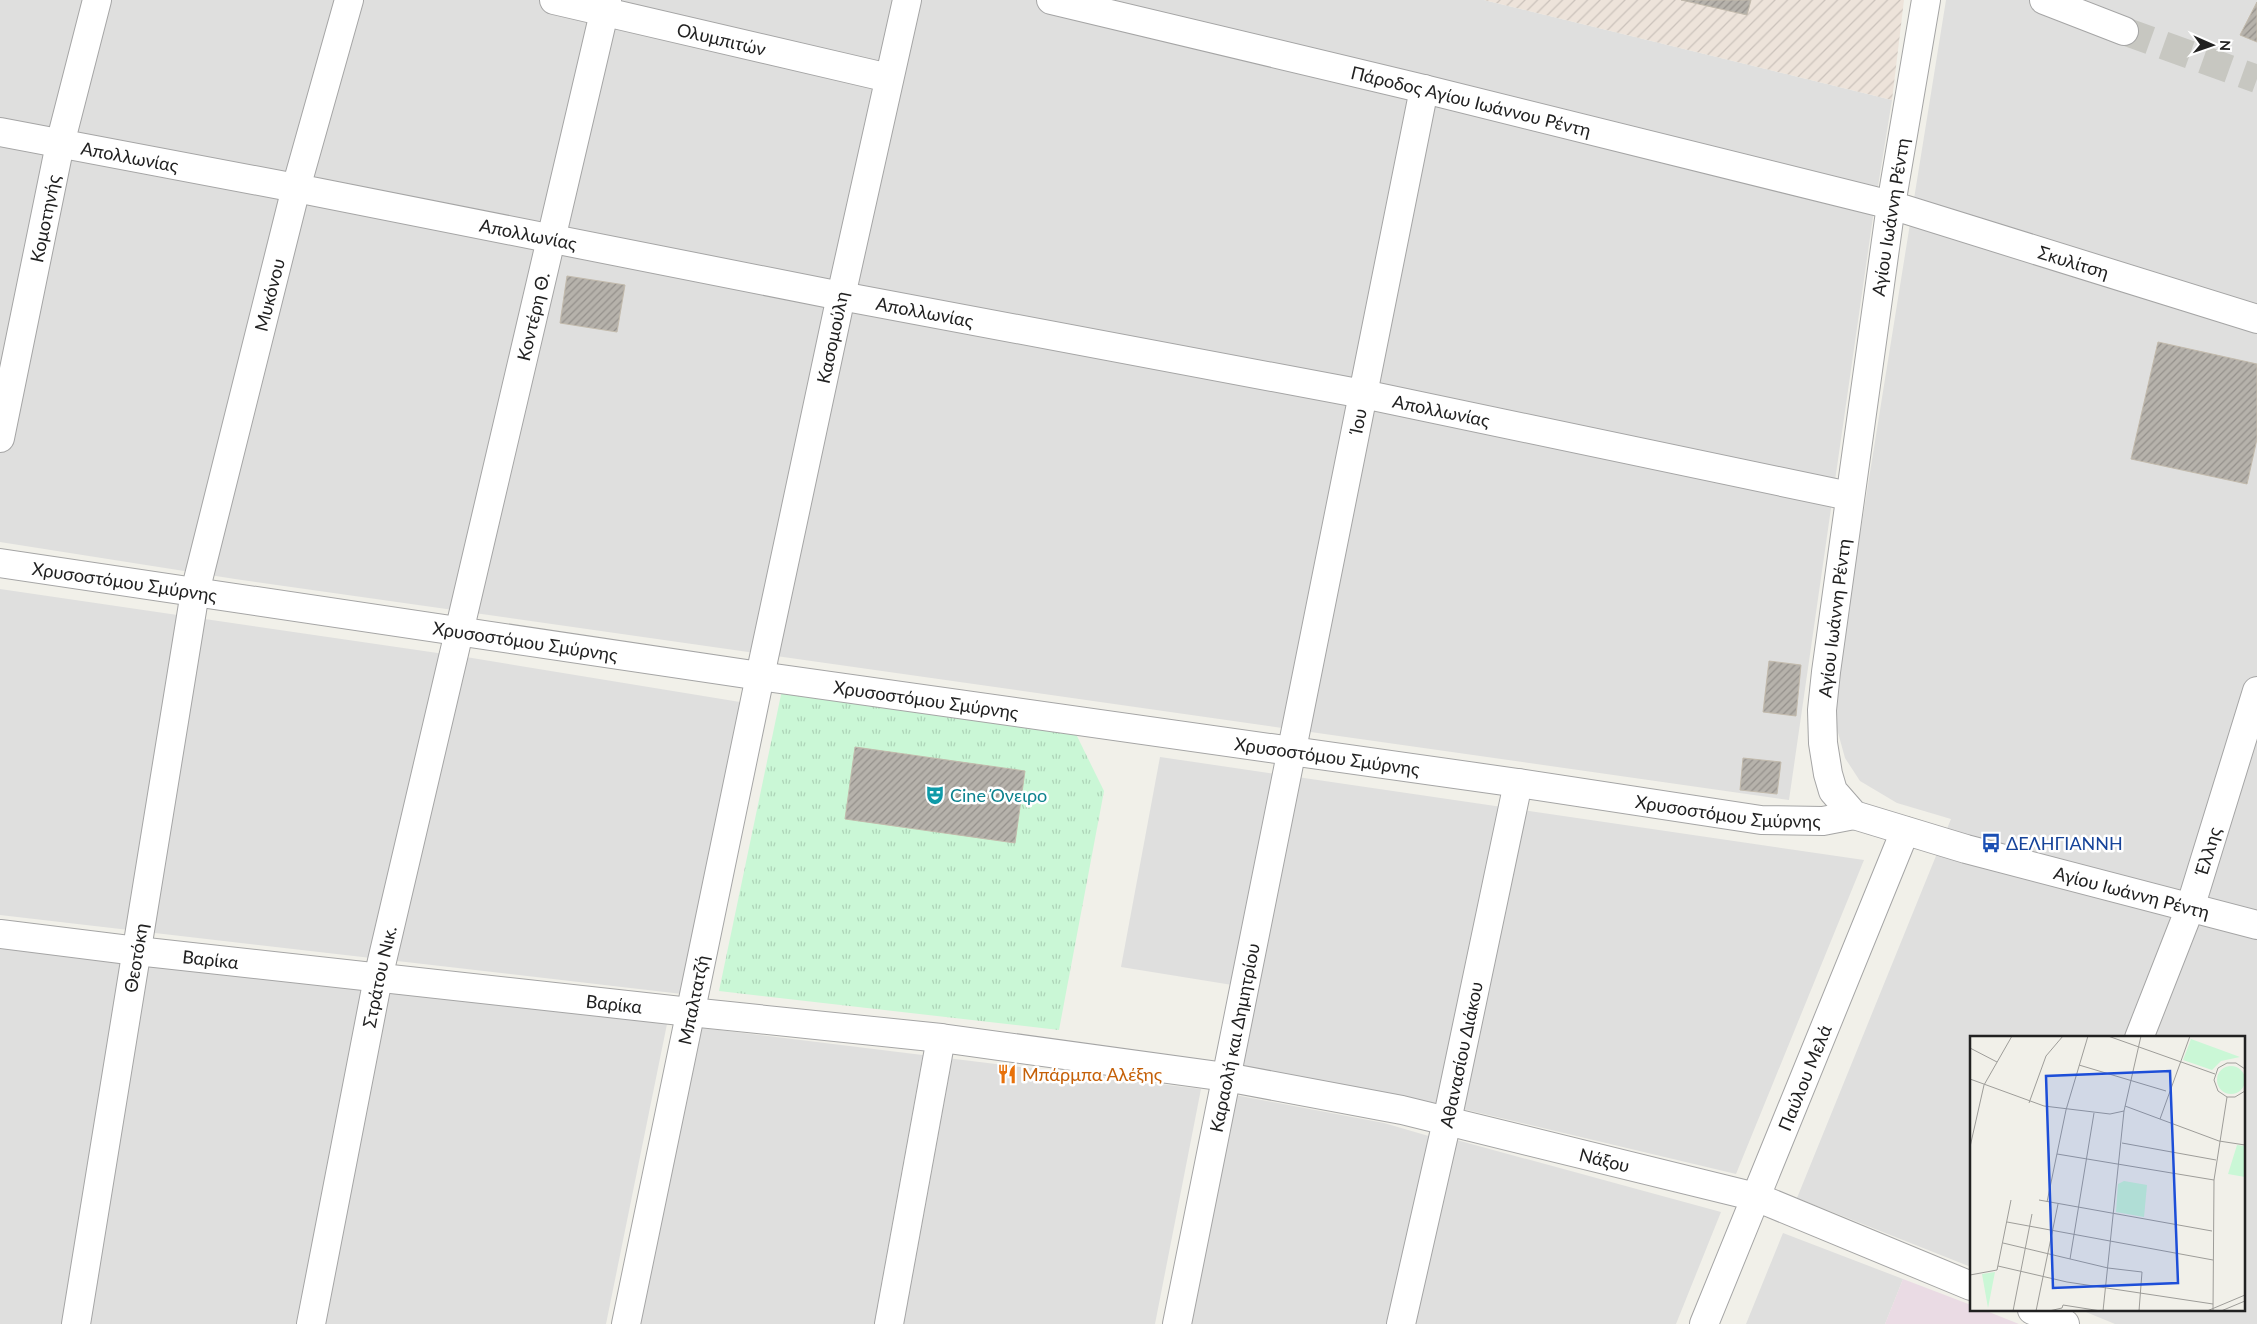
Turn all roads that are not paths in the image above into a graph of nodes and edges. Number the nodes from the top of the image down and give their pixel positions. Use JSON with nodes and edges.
{"nodes":[{"id":1,"x":97,"y":0,"type":"edge"},
{"id":2,"x":349,"y":0,"type":"edge"},
{"id":3,"x":554,"y":0,"type":"edge"},
{"id":4,"x":907,"y":0,"type":"edge"},
{"id":5,"x":1051,"y":0,"type":"edge"},
{"id":6,"x":1926,"y":0,"type":"edge"},
{"id":7,"x":2044,"y":0,"type":"edge"},
{"id":8,"x":605,"y":6,"type":"edge"},
{"id":9,"x":2124,"y":31,"type":"tunnel mouth"},
{"id":10,"x":889,"y":78,"type":"junction"},
{"id":11,"x":1424,"y":89,"type":"junction"},
{"id":12,"x":0,"y":132,"type":"edge"},
{"id":13,"x":60,"y":144,"type":"junction"},
{"id":14,"x":296,"y":188,"type":"junction"},
{"id":15,"x":1891,"y":205,"type":"junction"},
{"id":16,"x":550,"y":239,"type":"junction"},
{"id":17,"x":841,"y":296,"type":"junction"},
{"id":18,"x":2257,"y":319,"type":"edge"},
{"id":19,"x":1363,"y":394,"type":"junction"},
{"id":20,"x":0,"y":438,"type":"edge"},
{"id":21,"x":1849,"y":496,"type":"junction"},
{"id":22,"x":0,"y":562,"type":"edge"},
{"id":23,"x":195,"y":592,"type":"junction"},
{"id":24,"x":457,"y":631,"type":"junction"},
{"id":25,"x":760,"y":676,"type":"junction"},
{"id":26,"x":2257,"y":691,"type":"edge"},
{"id":27,"x":1291,"y":751,"type":"junction"},
{"id":28,"x":1518,"y":783,"type":"junction"},
{"id":29,"x":1854,"y":815,"type":"junction"},
{"id":30,"x":1905,"y":831,"type":"junction"},
{"id":31,"x":2190,"y":908,"type":"junction"},
{"id":32,"x":2257,"y":925,"type":"edge"},
{"id":33,"x":0,"y":934,"type":"edge"},
{"id":34,"x":137,"y":951,"type":"junction"},
{"id":35,"x":378,"y":978,"type":"junction"},
{"id":36,"x":690,"y":1012,"type":"junction"},
{"id":37,"x":2140,"y":1036,"type":"edge"},
{"id":38,"x":941,"y":1038,"type":"junction"},
{"id":39,"x":1226,"y":1077,"type":"junction"},
{"id":40,"x":1448,"y":1121,"type":"junction"},
{"id":41,"x":1756,"y":1197,"type":"junction"},
{"id":42,"x":1970,"y":1286,"type":"edge"},
{"id":43,"x":2037,"y":1312,"type":"edge"},
{"id":44,"x":76,"y":1324,"type":"edge"},
{"id":45,"x":311,"y":1324,"type":"edge"},
{"id":46,"x":626,"y":1324,"type":"edge"},
{"id":47,"x":889,"y":1324,"type":"edge"},
{"id":48,"x":1176,"y":1324,"type":"edge"},
{"id":49,"x":1402,"y":1324,"type":"edge"},
{"id":50,"x":1704,"y":1324,"type":"edge"},
{"id":51,"x":2066,"y":1324,"type":"edge"}],
"edges":[{"from":1,"to":13,"type":"street","name":"Κομοτηνής"},
{"from":2,"to":14,"type":"street","name":"Μυκόνου"},
{"from":3,"to":8,"type":"street","name":"Ολυμπιτών"},
{"from":4,"to":10,"type":"street","name":"Κασομούλη"},
{"from":5,"to":11,"type":"street","name":"Πάροδος Αγίου Ιωάννου Ρέντη"},
{"from":6,"to":15,"type":"street","name":"Αγίου Ιωάννη Ρέντη"},
{"from":7,"to":9,"type":"street"},
{"from":8,"to":10,"type":"street","name":"Ολυμπιτών"},
{"from":8,"to":16,"type":"street","name":"Κοντέρη Θ."},
{"from":10,"to":17,"type":"street","name":"Κασομούλη"},
{"from":11,"to":15,"type":"street","name":"Πάροδος Αγίου Ιωάννου Ρέντη"},
{"from":11,"to":19,"type":"street","name":"Ίου"},
{"from":12,"to":13,"type":"street","name":"Απολλωνίας"},
{"from":13,"to":14,"type":"street","name":"Απολλωνίας"},
{"from":13,"to":20,"type":"street","name":"Κομοτηνής"},
{"from":14,"to":16,"type":"street","name":"Απολλωνίας"},
{"from":14,"to":23,"type":"street","name":"Μυκόνου"},
{"from":15,"to":18,"type":"street","name":"Σκυλίτση"},
{"from":15,"to":21,"type":"street","name":"Αγίου Ιωάννη Ρέντη"},
{"from":16,"to":17,"type":"street","name":"Απολλωνίας"},
{"from":16,"to":24,"type":"street","name":"Κοντέρη Θ."},
{"from":17,"to":19,"type":"street","name":"Απολλωνίας"},
{"from":17,"to":25,"type":"street","name":"Κασομούλη"},
{"from":19,"to":21,"type":"street","name":"Απολλωνίας"},
{"from":19,"to":27,"type":"street","name":"Ίου"},
{"from":21,"to":29,"type":"street","name":"Αγίου Ιωάννη Ρέντη"},
{"from":22,"to":23,"type":"street","name":"Χρυσοστόμου Σμύρνης"},
{"from":23,"to":24,"type":"street","name":"Χρυσοστόμου Σμύρνης"},
{"from":23,"to":34,"type":"street","name":"Θεοτόκη"},
{"from":24,"to":25,"type":"street","name":"Χρυσοστόμου Σμύρνης"},
{"from":24,"to":35,"type":"street","name":"Στράτου Νικ."},
{"from":25,"to":27,"type":"street","name":"Χρυσοστόμου Σμύρνης"},
{"from":25,"to":36,"type":"street","name":"Μπαλτατζή"},
{"from":26,"to":31,"type":"street","name":"Έλλης"},
{"from":27,"to":28,"type":"street","name":"Χρυσοστόμου Σμύρνης"},
{"from":27,"to":39,"type":"street","name":"Καραολή και Δημητρίου"},
{"from":28,"to":29,"type":"street","name":"Χρυσοστόμου Σμύρνης"},
{"from":28,"to":40,"type":"street","name":"Αθανασίου Διάκου"},
{"from":29,"to":30,"type":"street","name":"Αγίου Ιωάννη Ρέντη"},
{"from":30,"to":31,"type":"street","name":"Αγίου Ιωάννη Ρέντη"},
{"from":30,"to":41,"type":"street","name":"Παύλου Μελά"},
{"from":31,"to":32,"type":"street","name":"Αγίου Ιωάννη Ρέντη"},
{"from":31,"to":37,"type":"street","name":"Έλλης"},
{"from":33,"to":34,"type":"street","name":"Βαρίκα"},
{"from":34,"to":35,"type":"street","name":"Βαρίκα"},
{"from":34,"to":44,"type":"street","name":"Θεοτόκη"},
{"from":35,"to":36,"type":"street","name":"Βαρίκα"},
{"from":35,"to":45,"type":"street","name":"Στράτου Νικ."},
{"from":36,"to":38,"type":"street","name":"Βαρίκα"},
{"from":36,"to":46,"type":"street","name":"Μπαλτατζή"},
{"from":38,"to":39,"type":"street","name":"Βαρίκα"},
{"from":38,"to":47,"type":"street"},
{"from":39,"to":40,"type":"street","name":"Νάξου"},
{"from":39,"to":48,"type":"street","name":"Καραολή και Δημητρίου"},
{"from":40,"to":41,"type":"street","name":"Νάξου"},
{"from":40,"to":49,"type":"street","name":"Αθανασίου Διάκου"},
{"from":41,"to":42,"type":"street","name":"Νάξου"},
{"from":41,"to":50,"type":"street","name":"Παύλου Μελά"},
{"from":43,"to":51,"type":"street"}]}
